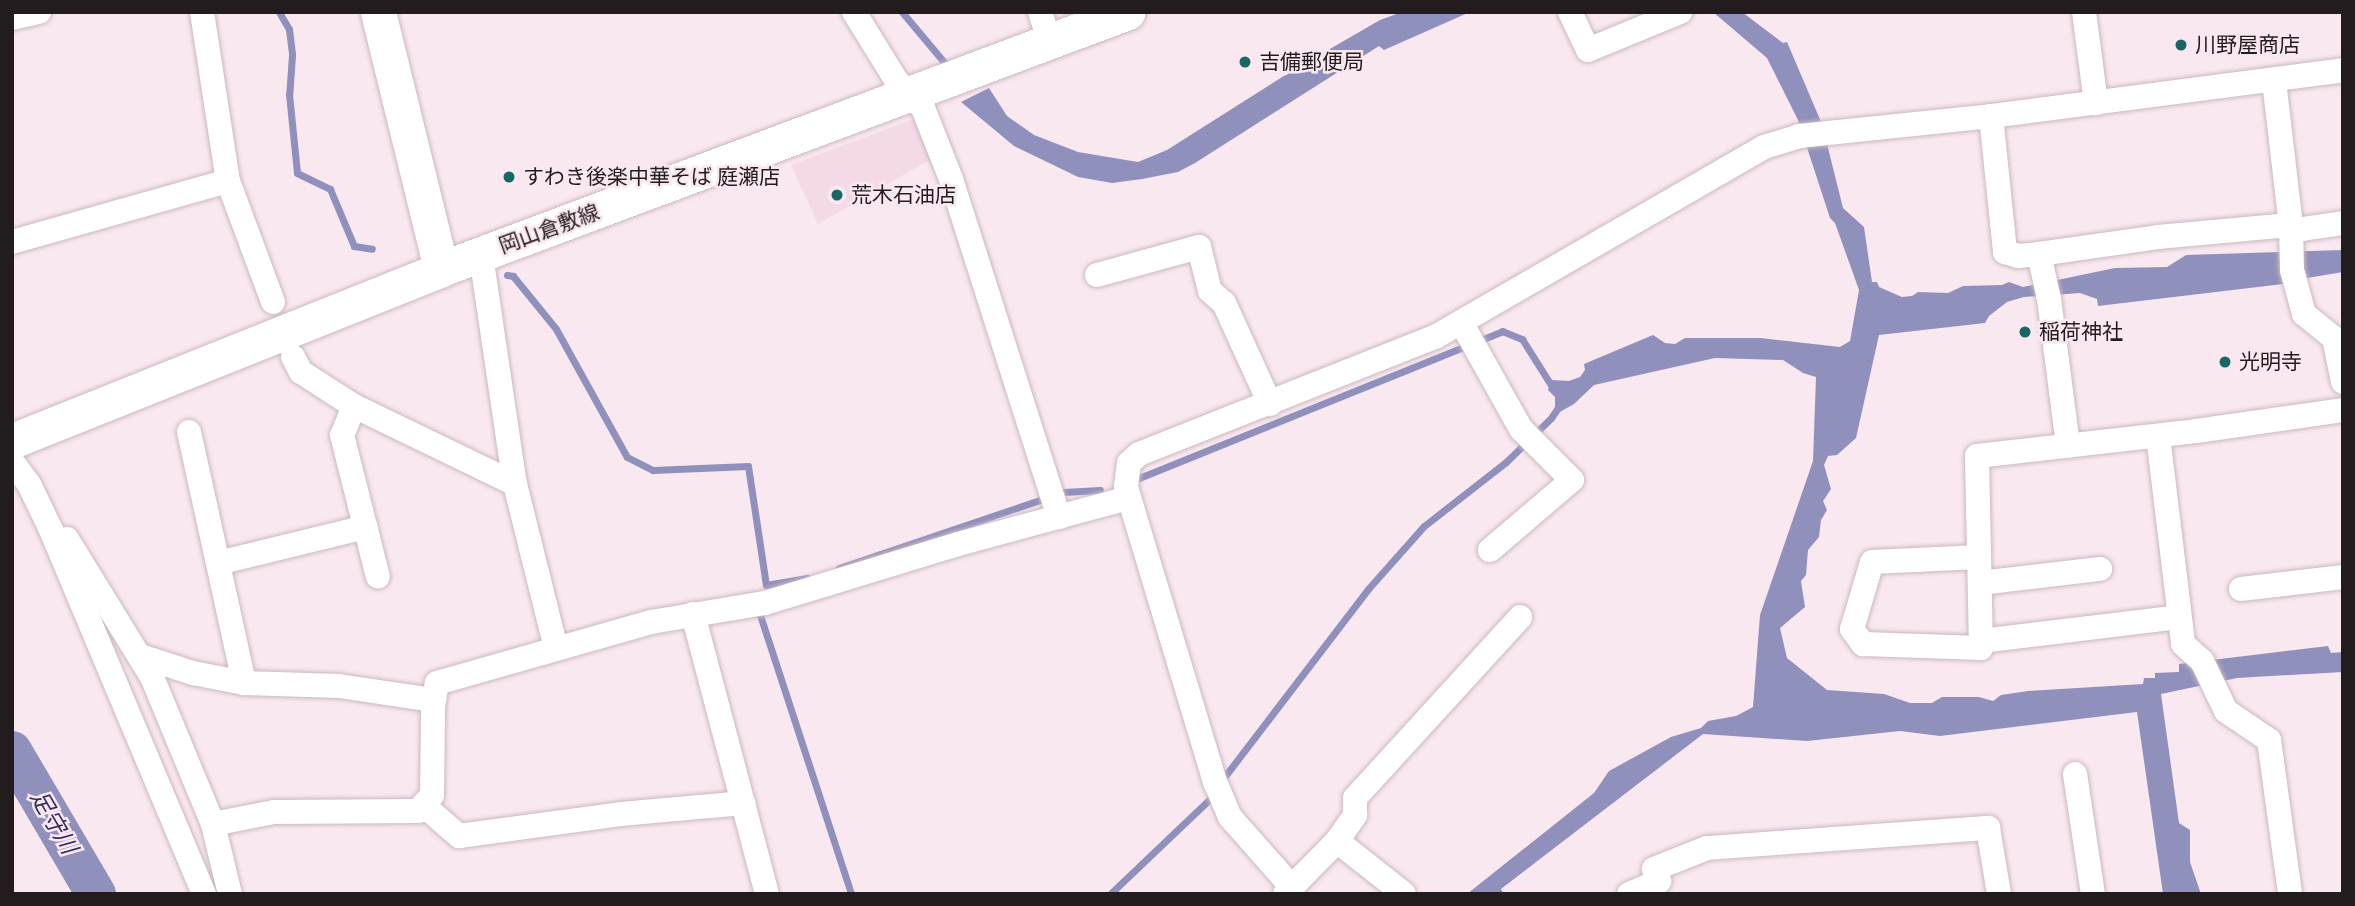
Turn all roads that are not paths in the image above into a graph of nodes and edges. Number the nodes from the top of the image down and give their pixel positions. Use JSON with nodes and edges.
{"nodes":[{"id":1,"x":39,"y":12,"type":"edge"},
{"id":2,"x":202,"y":12,"type":"edge"},
{"id":3,"x":378,"y":12,"type":"edge"},
{"id":4,"x":854,"y":12,"type":"edge"},
{"id":5,"x":1128,"y":12,"type":"edge"},
{"id":6,"x":1570,"y":12,"type":"edge"},
{"id":7,"x":1680,"y":12,"type":"edge"},
{"id":8,"x":2084,"y":12,"type":"edge"},
{"id":9,"x":12,"y":19,"type":"edge"},
{"id":10,"x":1045,"y":27,"type":"edge"},
{"id":11,"x":2343,"y":70,"type":"edge"},
{"id":12,"x":2274,"y":81,"type":"junction"},
{"id":13,"x":922,"y":90,"type":"junction"},
{"id":14,"x":2095,"y":103,"type":"junction"},
{"id":15,"x":1991,"y":116,"type":"junction"},
{"id":16,"x":229,"y":181,"type":"junction"},
{"id":17,"x":2343,"y":223,"type":"edge"},
{"id":18,"x":12,"y":242,"type":"edge"},
{"id":19,"x":2292,"y":249,"type":"junction"},
{"id":20,"x":481,"y":255,"type":"junction"},
{"id":21,"x":441,"y":269,"type":"junction"},
{"id":22,"x":1097,"y":275,"type":"dead end"},
{"id":23,"x":2044,"y":277,"type":"junction"},
{"id":24,"x":273,"y":302,"type":"dead end"},
{"id":25,"x":1469,"y":337,"type":"junction"},
{"id":26,"x":293,"y":357,"type":"dead end"},
{"id":27,"x":2343,"y":382,"type":"edge"},
{"id":28,"x":1270,"y":404,"type":"junction"},
{"id":29,"x":354,"y":406,"type":"junction"},
{"id":30,"x":2343,"y":410,"type":"edge"},
{"id":31,"x":189,"y":432,"type":"dead end"},
{"id":32,"x":2158,"y":436,"type":"junction"},
{"id":33,"x":12,"y":441,"type":"edge"},
{"id":34,"x":2068,"y":446,"type":"junction"},
{"id":35,"x":12,"y":461,"type":"edge"},
{"id":36,"x":29,"y":484,"type":"junction"},
{"id":37,"x":514,"y":484,"type":"junction"},
{"id":38,"x":1129,"y":498,"type":"junction"},
{"id":39,"x":1054,"y":504,"type":"junction"},
{"id":40,"x":366,"y":527,"type":"junction"},
{"id":41,"x":1490,"y":550,"type":"dead end"},
{"id":42,"x":1979,"y":556,"type":"junction"},
{"id":43,"x":218,"y":563,"type":"junction"},
{"id":44,"x":2100,"y":569,"type":"dead end"},
{"id":45,"x":378,"y":577,"type":"dead end"},
{"id":46,"x":2343,"y":577,"type":"edge"},
{"id":47,"x":1980,"y":583,"type":"junction"},
{"id":48,"x":2241,"y":589,"type":"dead end"},
{"id":49,"x":693,"y":614,"type":"junction"},
{"id":50,"x":1520,"y":617,"type":"dead end"},
{"id":51,"x":2179,"y":617,"type":"junction"},
{"id":52,"x":1981,"y":641,"type":"junction"},
{"id":53,"x":556,"y":648,"type":"junction"},
{"id":54,"x":140,"y":656,"type":"junction"},
{"id":55,"x":244,"y":683,"type":"junction"},
{"id":56,"x":434,"y":700,"type":"junction"},
{"id":57,"x":2075,"y":774,"type":"dead end"},
{"id":58,"x":744,"y":803,"type":"junction"},
{"id":59,"x":423,"y":805,"type":"junction"},
{"id":60,"x":214,"y":829,"type":"junction"},
{"id":61,"x":1337,"y":841,"type":"junction"},
{"id":62,"x":1288,"y":890,"type":"edge"},
{"id":63,"x":204,"y":894,"type":"edge"},
{"id":64,"x":230,"y":894,"type":"edge"},
{"id":65,"x":244,"y":894,"type":"edge"},
{"id":66,"x":767,"y":894,"type":"edge"},
{"id":67,"x":1404,"y":894,"type":"edge"},
{"id":68,"x":1629,"y":894,"type":"edge"},
{"id":69,"x":1999,"y":894,"type":"edge"},
{"id":70,"x":2093,"y":894,"type":"edge"},
{"id":71,"x":2290,"y":894,"type":"edge"}],
"edges":[{"from":1,"to":9,"type":"street"},
{"from":2,"to":16,"type":"street"},
{"from":3,"to":21,"type":"main road"},
{"from":4,"to":13,"type":"street"},
{"from":5,"to":10,"type":"main road","name":"岡山倉敷線"},
{"from":6,"to":7,"type":"street"},
{"from":8,"to":14,"type":"street"},
{"from":10,"to":13,"type":"main road","name":"岡山倉敷線"},
{"from":11,"to":12,"type":"street"},
{"from":12,"to":14,"type":"street"},
{"from":12,"to":19,"type":"street"},
{"from":13,"to":20,"type":"main road","name":"岡山倉敷線"},
{"from":13,"to":39,"type":"street"},
{"from":14,"to":15,"type":"street"},
{"from":15,"to":23,"type":"street"},
{"from":15,"to":25,"type":"street"},
{"from":16,"to":18,"type":"street"},
{"from":16,"to":24,"type":"street"},
{"from":17,"to":19,"type":"street"},
{"from":19,"to":23,"type":"street"},
{"from":19,"to":27,"type":"street"},
{"from":20,"to":21,"type":"main road","name":"岡山倉敷線"},
{"from":20,"to":37,"type":"street"},
{"from":21,"to":33,"type":"main road","name":"岡山倉敷線"},
{"from":22,"to":28,"type":"street"},
{"from":23,"to":34,"type":"street"},
{"from":25,"to":28,"type":"street"},
{"from":25,"to":41,"type":"street"},
{"from":26,"to":29,"type":"street"},
{"from":28,"to":38,"type":"street"},
{"from":29,"to":37,"type":"street"},
{"from":29,"to":40,"type":"street"},
{"from":30,"to":32,"type":"street"},
{"from":31,"to":43,"type":"street"},
{"from":32,"to":34,"type":"street"},
{"from":32,"to":51,"type":"street"},
{"from":34,"to":42,"type":"street"},
{"from":35,"to":36,"type":"street"},
{"from":36,"to":54,"type":"street"},
{"from":36,"to":63,"type":"street"},
{"from":37,"to":53,"type":"street"},
{"from":38,"to":39,"type":"street"},
{"from":38,"to":62,"type":"street"},
{"from":39,"to":49,"type":"street"},
{"from":40,"to":43,"type":"street"},
{"from":40,"to":45,"type":"street"},
{"from":42,"to":47,"type":"street"},
{"from":42,"to":52,"type":"street"},
{"from":43,"to":55,"type":"street"},
{"from":44,"to":47,"type":"street"},
{"from":46,"to":48,"type":"street"},
{"from":47,"to":52,"type":"street"},
{"from":49,"to":53,"type":"street"},
{"from":49,"to":58,"type":"street"},
{"from":50,"to":61,"type":"street"},
{"from":51,"to":52,"type":"street"},
{"from":51,"to":71,"type":"street"},
{"from":53,"to":56,"type":"street"},
{"from":54,"to":55,"type":"street"},
{"from":54,"to":60,"type":"street"},
{"from":55,"to":56,"type":"street"},
{"from":56,"to":59,"type":"street"},
{"from":57,"to":70,"type":"street"},
{"from":58,"to":59,"type":"street"},
{"from":58,"to":66,"type":"street"},
{"from":59,"to":60,"type":"street"},
{"from":60,"to":64,"type":"street"},
{"from":60,"to":65,"type":"street"},
{"from":61,"to":62,"type":"street"},
{"from":61,"to":67,"type":"street"},
{"from":68,"to":69,"type":"street"}]}
